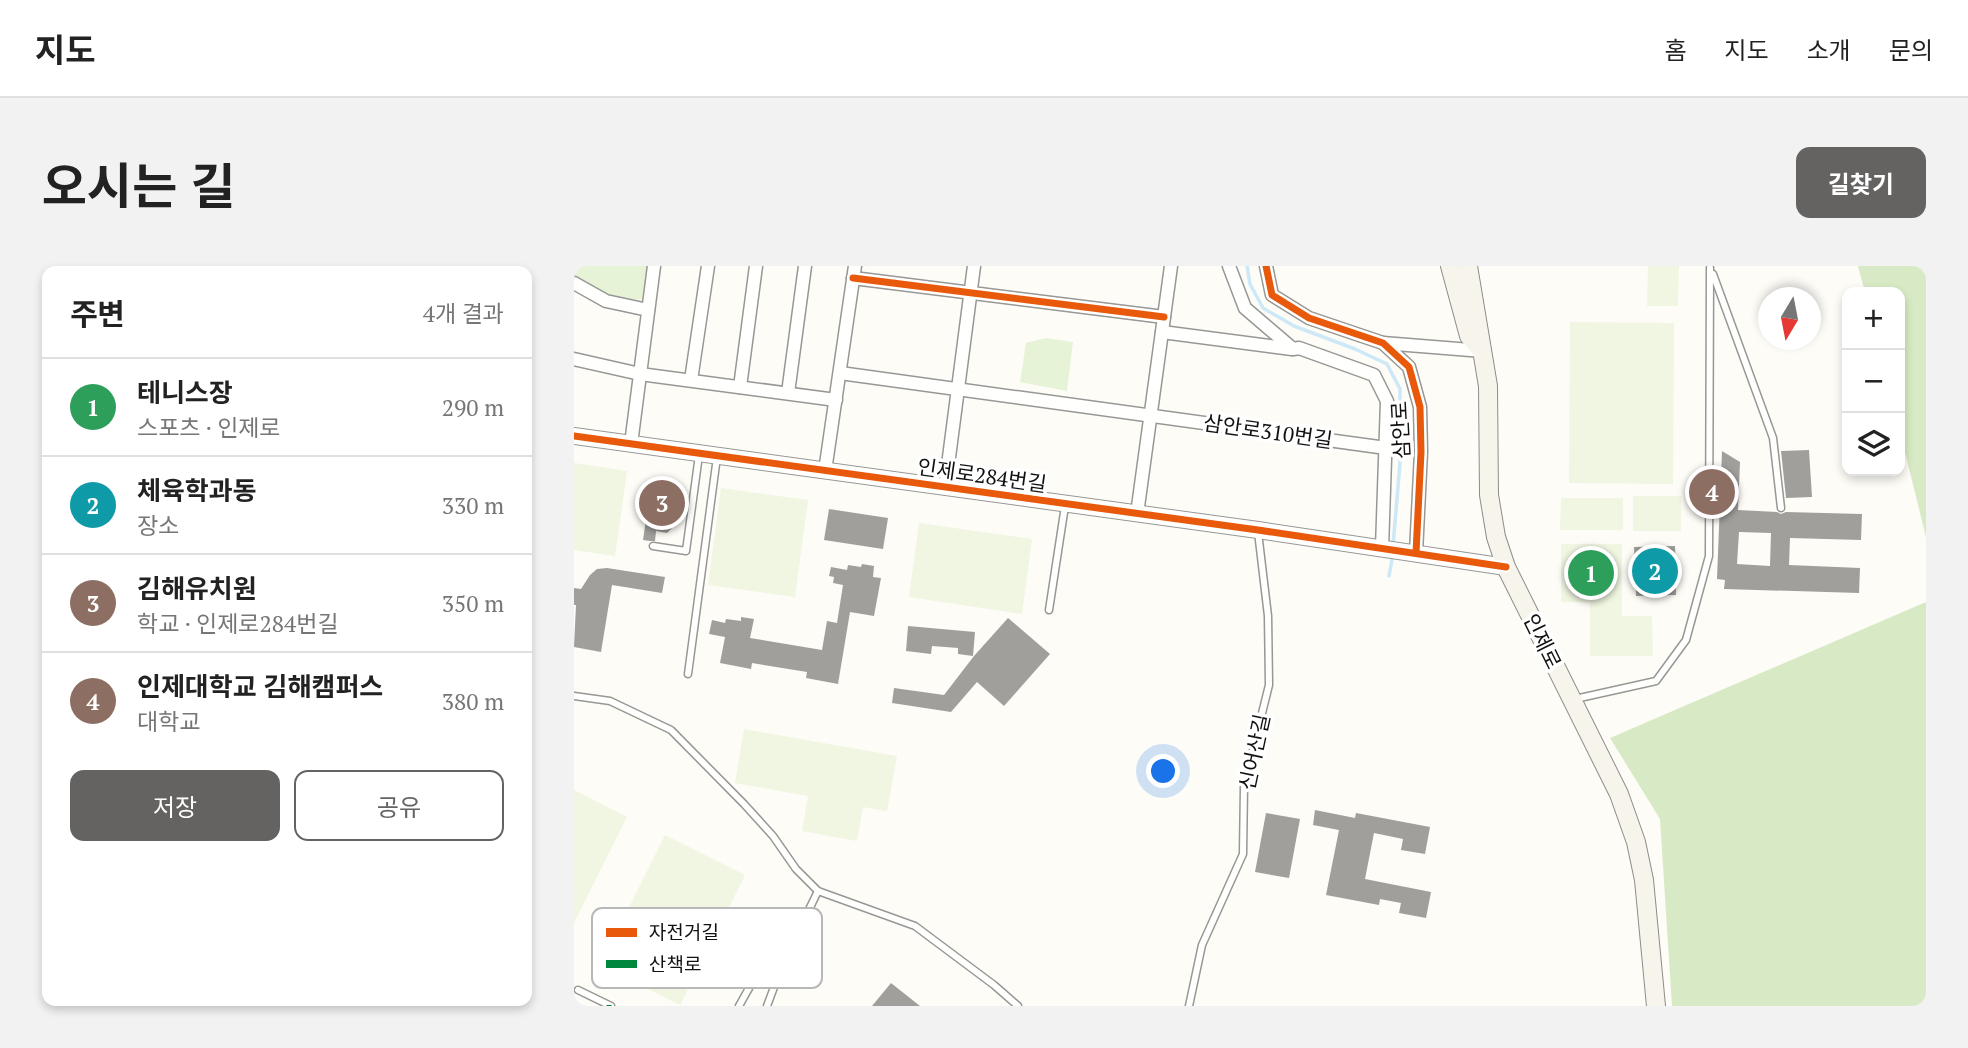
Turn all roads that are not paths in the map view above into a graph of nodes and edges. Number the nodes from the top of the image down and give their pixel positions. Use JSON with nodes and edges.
{"nodes":[{"id":1,"x":654,"y":266,"type":"edge"},
{"id":2,"x":708,"y":266,"type":"edge"},
{"id":3,"x":756,"y":266,"type":"edge"},
{"id":4,"x":804,"y":266,"type":"edge"},
{"id":5,"x":974,"y":266,"type":"edge"},
{"id":6,"x":1171,"y":266,"type":"edge"},
{"id":7,"x":1229,"y":266,"type":"edge"},
{"id":8,"x":1266,"y":266,"type":"edge"},
{"id":9,"x":1450,"y":266,"type":"edge"},
{"id":10,"x":1468,"y":266,"type":"edge"},
{"id":11,"x":1710,"y":267,"type":"edge"},
{"id":12,"x":854,"y":272,"type":"edge"},
{"id":13,"x":574,"y":283,"type":"edge"},
{"id":14,"x":970,"y":292,"type":"junction"},
{"id":15,"x":648,"y":310,"type":"junction"},
{"id":16,"x":1164,"y":317,"type":"junction"},
{"id":17,"x":1162,"y":332,"type":"junction"},
{"id":18,"x":1383,"y":343,"type":"junction"},
{"id":19,"x":1293,"y":349,"type":"junction"},
{"id":20,"x":1483,"y":351,"type":"junction"},
{"id":21,"x":574,"y":359,"type":"edge"},
{"id":22,"x":839,"y":373,"type":"junction"},
{"id":23,"x":640,"y":374,"type":"junction"},
{"id":24,"x":691,"y":380,"type":"junction"},
{"id":25,"x":740,"y":387,"type":"junction"},
{"id":26,"x":958,"y":389,"type":"junction"},
{"id":27,"x":788,"y":393,"type":"junction"},
{"id":28,"x":836,"y":400,"type":"junction"},
{"id":29,"x":1151,"y":415,"type":"junction"},
{"id":30,"x":577,"y":436,"type":"edge"},
{"id":31,"x":631,"y":444,"type":"junction"},
{"id":32,"x":1386,"y":448,"type":"junction"},
{"id":33,"x":699,"y":453,"type":"junction"},
{"id":34,"x":718,"y":456,"type":"junction"},
{"id":35,"x":825,"y":471,"type":"junction"},
{"id":36,"x":945,"y":488,"type":"junction"},
{"id":37,"x":1065,"y":504,"type":"junction"},
{"id":38,"x":1781,"y":508,"type":"dead end"},
{"id":39,"x":1137,"y":514,"type":"junction"},
{"id":40,"x":1258,"y":530,"type":"junction"},
{"id":41,"x":653,"y":546,"type":"dead end"},
{"id":42,"x":1383,"y":549,"type":"junction"},
{"id":43,"x":1411,"y":553,"type":"junction"},
{"id":44,"x":1506,"y":567,"type":"junction"},
{"id":45,"x":1049,"y":610,"type":"dead end"},
{"id":46,"x":688,"y":674,"type":"dead end"},
{"id":47,"x":574,"y":696,"type":"edge"},
{"id":48,"x":1572,"y":700,"type":"junction"},
{"id":49,"x":818,"y":891,"type":"junction"},
{"id":50,"x":810,"y":908,"type":"edge"},
{"id":51,"x":749,"y":988,"type":"edge"},
{"id":52,"x":774,"y":988,"type":"edge"},
{"id":53,"x":578,"y":990,"type":"dead end"},
{"id":54,"x":611,"y":1006,"type":"edge"},
{"id":55,"x":739,"y":1006,"type":"edge"},
{"id":56,"x":768,"y":1006,"type":"edge"},
{"id":57,"x":1018,"y":1006,"type":"edge"},
{"id":58,"x":1189,"y":1006,"type":"edge"},
{"id":59,"x":1656,"y":1006,"type":"edge"}],
"edges":[{"from":1,"to":15,"type":"street"},
{"from":2,"to":24,"type":"street"},
{"from":3,"to":25,"type":"street"},
{"from":4,"to":27,"type":"street"},
{"from":5,"to":14,"type":"street"},
{"from":6,"to":16,"type":"street"},
{"from":7,"to":19,"type":"street","name":"삼안로"},
{"from":8,"to":18,"type":"street","name":"삼안로"},
{"from":9,"to":20,"type":"main road"},
{"from":10,"to":20,"type":"main road","name":"인제로"},
{"from":11,"to":38,"type":"lane"},
{"from":11,"to":48,"type":"lane"},
{"from":12,"to":14,"type":"street"},
{"from":12,"to":22,"type":"street"},
{"from":13,"to":15,"type":"street"},
{"from":14,"to":16,"type":"street"},
{"from":14,"to":26,"type":"street"},
{"from":15,"to":23,"type":"street"},
{"from":16,"to":17,"type":"street"},
{"from":17,"to":19,"type":"street"},
{"from":17,"to":29,"type":"street"},
{"from":18,"to":20,"type":"street"},
{"from":18,"to":43,"type":"street","name":"삼안로"},
{"from":19,"to":32,"type":"street","name":"삼안로"},
{"from":20,"to":44,"type":"main road","name":"인제로"},
{"from":21,"to":23,"type":"street"},
{"from":22,"to":26,"type":"street","name":"삼안로310번길"},
{"from":22,"to":28,"type":"street"},
{"from":23,"to":24,"type":"street"},
{"from":23,"to":31,"type":"street"},
{"from":24,"to":25,"type":"street"},
{"from":25,"to":27,"type":"street"},
{"from":26,"to":29,"type":"street","name":"삼안로310번길"},
{"from":26,"to":36,"type":"street"},
{"from":27,"to":28,"type":"street"},
{"from":28,"to":35,"type":"street"},
{"from":29,"to":32,"type":"street","name":"삼안로310번길"},
{"from":29,"to":39,"type":"street"},
{"from":30,"to":31,"type":"street","name":"인제로284번길"},
{"from":31,"to":33,"type":"street","name":"인제로284번길"},
{"from":32,"to":42,"type":"street","name":"삼안로"},
{"from":33,"to":34,"type":"street","name":"인제로284번길"},
{"from":33,"to":41,"type":"lane"},
{"from":34,"to":35,"type":"street","name":"인제로284번길"},
{"from":34,"to":46,"type":"lane"},
{"from":35,"to":36,"type":"street","name":"인제로284번길"},
{"from":36,"to":37,"type":"street","name":"인제로284번길"},
{"from":37,"to":39,"type":"street","name":"인제로284번길"},
{"from":37,"to":45,"type":"lane"},
{"from":39,"to":40,"type":"street","name":"인제로284번길"},
{"from":40,"to":42,"type":"street","name":"인제로284번길"},
{"from":40,"to":58,"type":"lane","name":"신어산길"},
{"from":42,"to":43,"type":"street","name":"인제로284번길"},
{"from":43,"to":44,"type":"street"},
{"from":44,"to":48,"type":"main road","name":"인제로"},
{"from":47,"to":49,"type":"lane"},
{"from":48,"to":59,"type":"main road","name":"인제로"},
{"from":49,"to":50,"type":"lane"},
{"from":49,"to":57,"type":"lane"},
{"from":51,"to":55,"type":"lane"},
{"from":52,"to":56,"type":"lane"},
{"from":53,"to":54,"type":"lane"}]}
